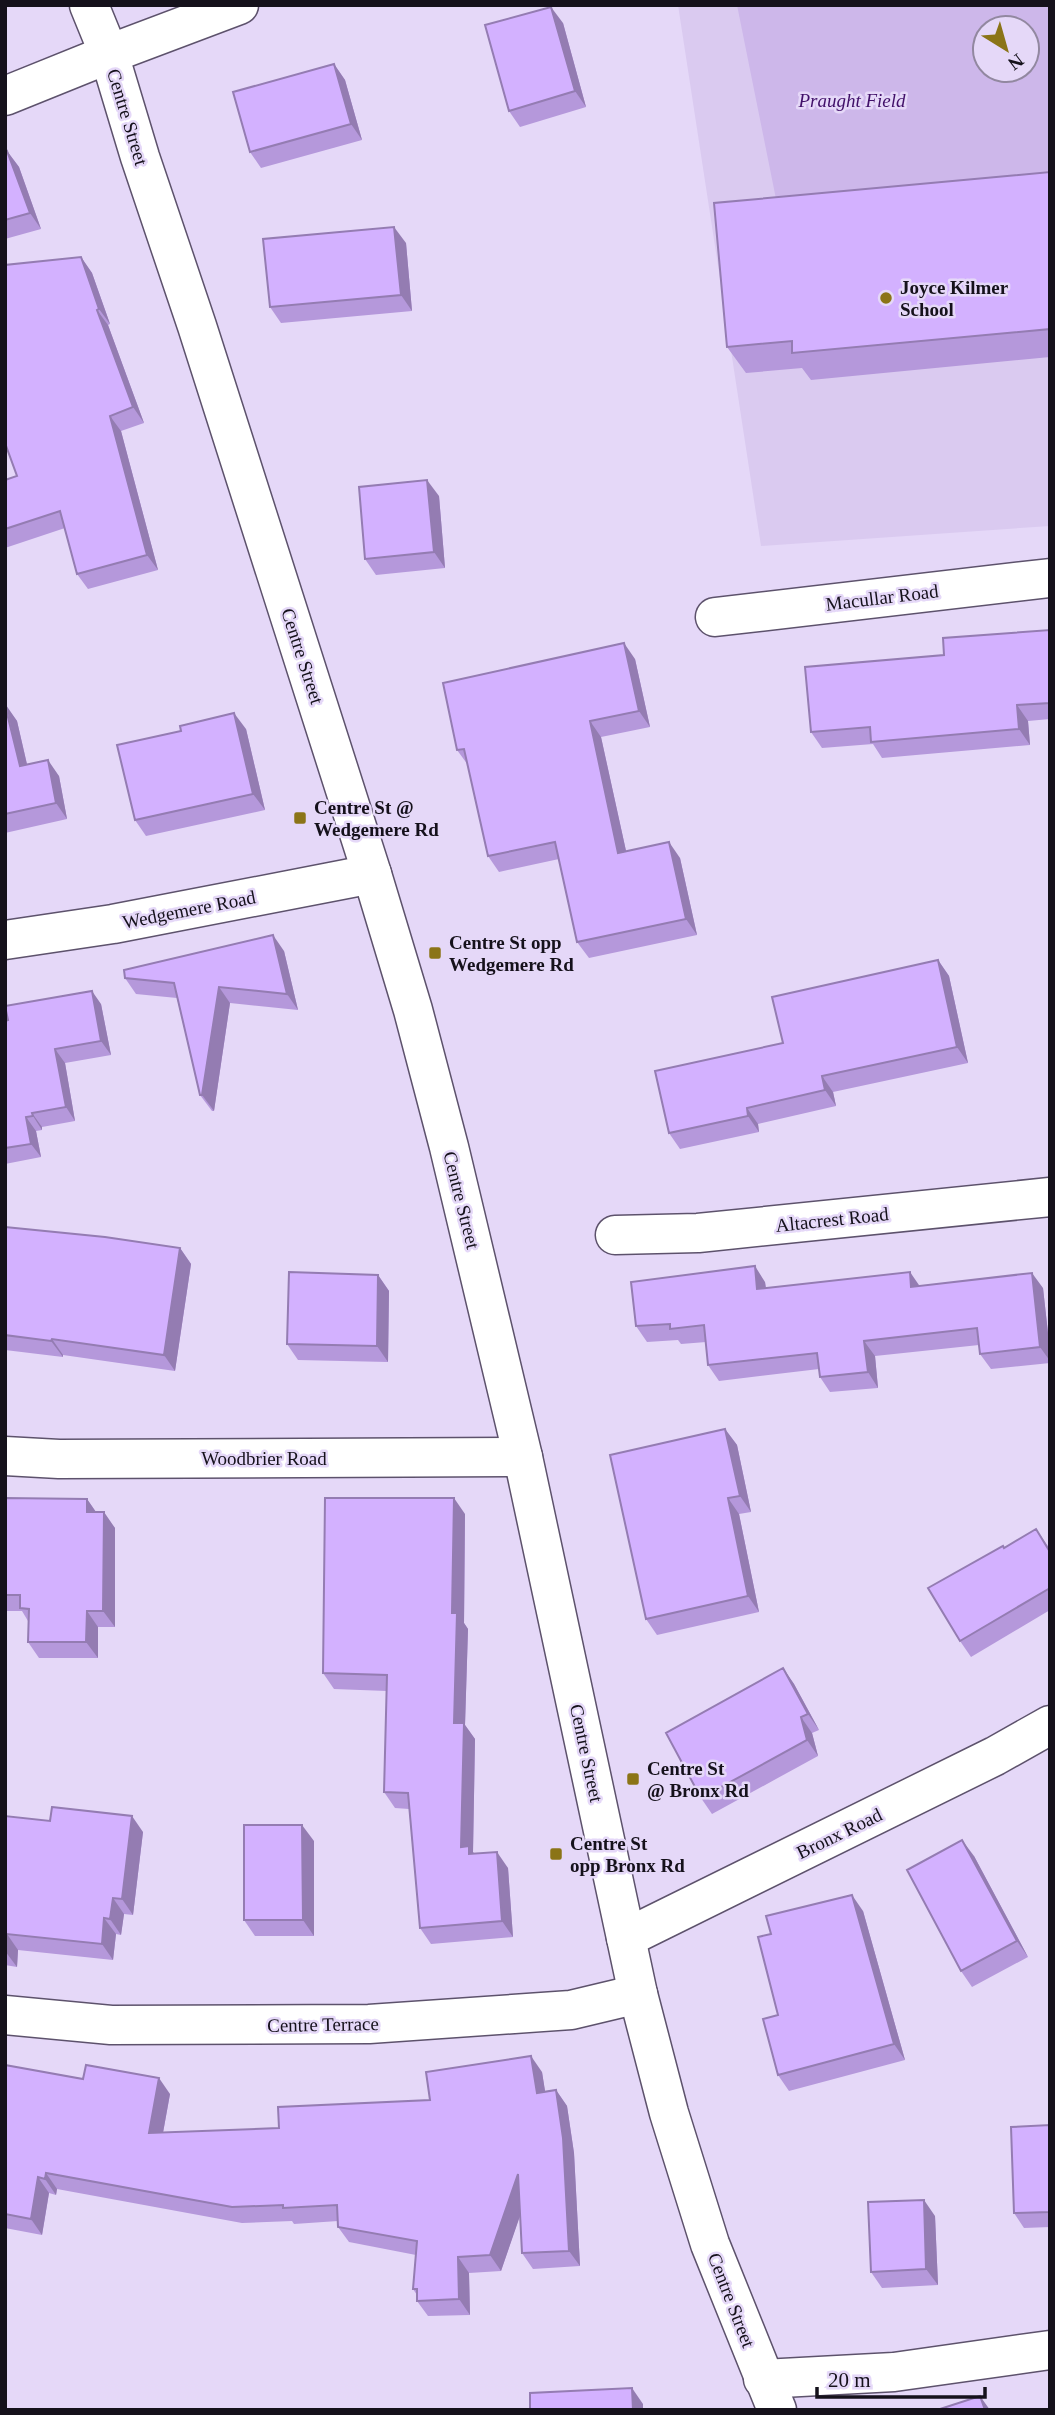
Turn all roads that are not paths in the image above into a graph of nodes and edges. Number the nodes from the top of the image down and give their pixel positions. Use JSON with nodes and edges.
{"nodes":[{"id":1,"x":89,"y":5,"type":"edge"},
{"id":2,"x":239,"y":5,"type":"edge"},
{"id":3,"x":109,"y":54,"type":"junction"},
{"id":4,"x":5,"y":96,"type":"edge"},
{"id":5,"x":1050,"y":578,"type":"edge"},
{"id":6,"x":715,"y":617,"type":"dead end"},
{"id":7,"x":372,"y":874,"type":"junction"},
{"id":8,"x":5,"y":940,"type":"edge"},
{"id":9,"x":1050,"y":1197,"type":"edge"},
{"id":10,"x":615,"y":1235,"type":"dead end"},
{"id":11,"x":5,"y":1456,"type":"edge"},
{"id":12,"x":523,"y":1457,"type":"junction"},
{"id":13,"x":1050,"y":1725,"type":"edge"},
{"id":14,"x":626,"y":1938,"type":"junction"},
{"id":15,"x":638,"y":1994,"type":"junction"},
{"id":16,"x":5,"y":2015,"type":"edge"},
{"id":17,"x":1050,"y":2350,"type":"edge"},
{"id":18,"x":770,"y":2394,"type":"edge"}],
"edges":[{"from":1,"to":3,"type":"street","name":"Centre Street"},
{"from":2,"to":3,"type":"street"},
{"from":3,"to":4,"type":"street"},
{"from":3,"to":7,"type":"street","name":"Centre Street"},
{"from":5,"to":6,"type":"street","name":"Macullar Road"},
{"from":7,"to":8,"type":"street","name":"Wedgemere Road"},
{"from":7,"to":12,"type":"street","name":"Centre Street"},
{"from":9,"to":10,"type":"street","name":"Altacrest Road"},
{"from":11,"to":12,"type":"street","name":"Woodbrier Road"},
{"from":12,"to":14,"type":"street","name":"Centre Street"},
{"from":13,"to":14,"type":"street","name":"Bronx Road"},
{"from":14,"to":15,"type":"street","name":"Centre Street"},
{"from":15,"to":16,"type":"street","name":"Centre Terrace"},
{"from":15,"to":18,"type":"street","name":"Centre Street"},
{"from":17,"to":18,"type":"street"}]}
